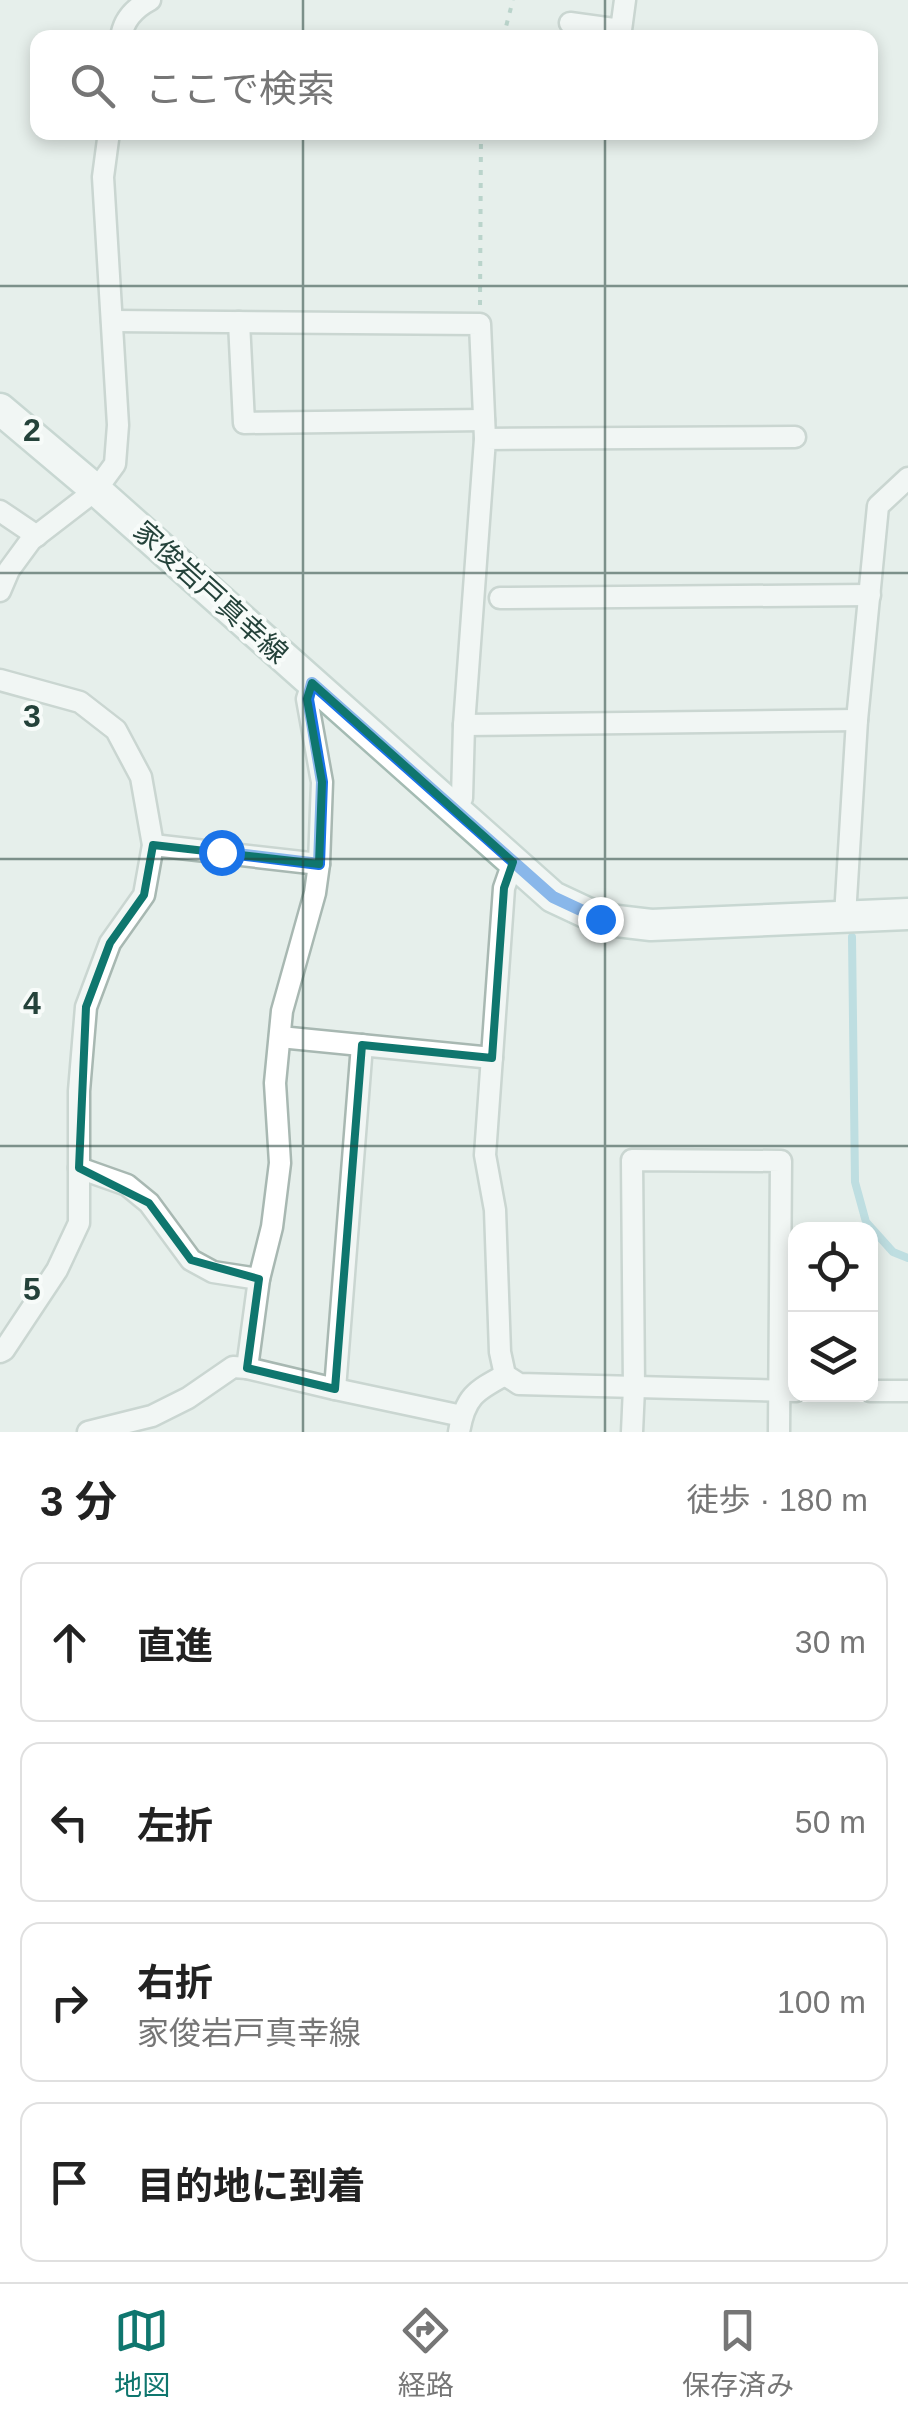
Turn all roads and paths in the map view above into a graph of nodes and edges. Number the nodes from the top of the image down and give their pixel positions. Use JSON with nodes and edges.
{"nodes":[{"id":1,"x":150,"y":0,"type":"edge"},
{"id":2,"x":513,"y":0,"type":"edge"},
{"id":3,"x":624,"y":0,"type":"edge"},
{"id":4,"x":570,"y":23,"type":"dead end"},
{"id":5,"x":122,"y":30,"type":"edge"},
{"id":6,"x":505,"y":30,"type":"edge"},
{"id":7,"x":108,"y":140,"type":"edge"},
{"id":8,"x":481,"y":140,"type":"edge"},
{"id":9,"x":112,"y":321,"type":"junction"},
{"id":10,"x":239,"y":322,"type":"junction"},
{"id":11,"x":480,"y":324,"type":"junction"},
{"id":12,"x":0,"y":410,"type":"edge"},
{"id":13,"x":485,"y":430,"type":"junction"},
{"id":14,"x":795,"y":437,"type":"dead end"},
{"id":15,"x":908,"y":478,"type":"edge"},
{"id":16,"x":96,"y":490,"type":"junction"},
{"id":17,"x":0,"y":511,"type":"edge"},
{"id":18,"x":38,"y":536,"type":"junction"},
{"id":19,"x":0,"y":591,"type":"edge"},
{"id":20,"x":870,"y":595,"type":"junction"},
{"id":21,"x":500,"y":598,"type":"dead end"},
{"id":22,"x":0,"y":680,"type":"edge"},
{"id":23,"x":312,"y":683,"type":"junction"},
{"id":24,"x":857,"y":720,"type":"junction"},
{"id":25,"x":464,"y":725,"type":"junction"},
{"id":26,"x":455,"y":810,"type":"junction"},
{"id":27,"x":153,"y":845,"type":"junction"},
{"id":28,"x":513,"y":862,"type":"junction"},
{"id":29,"x":319,"y":864,"type":"junction"},
{"id":30,"x":908,"y":914,"type":"edge"},
{"id":31,"x":845,"y":916,"type":"junction"},
{"id":32,"x":280,"y":1037,"type":"junction"},
{"id":33,"x":362,"y":1045,"type":"junction"},
{"id":34,"x":492,"y":1058,"type":"junction"},
{"id":35,"x":79,"y":1168,"type":"junction"},
{"id":36,"x":260,"y":1279,"type":"junction"},
{"id":37,"x":0,"y":1352,"type":"edge"},
{"id":38,"x":248,"y":1368,"type":"junction"},
{"id":39,"x":505,"y":1375,"type":"junction"},
{"id":40,"x":634,"y":1388,"type":"junction"},
{"id":41,"x":335,"y":1390,"type":"junction"},
{"id":42,"x":878,"y":1390,"type":"edge"},
{"id":43,"x":908,"y":1390,"type":"edge"},
{"id":44,"x":787,"y":1391,"type":"edge"},
{"id":45,"x":460,"y":1424,"type":"edge"},
{"id":46,"x":88,"y":1432,"type":"edge"},
{"id":47,"x":632,"y":1432,"type":"edge"},
{"id":48,"x":778,"y":1432,"type":"edge"}],
"edges":[{"from":1,"to":5,"type":"street"},
{"from":2,"to":6,"type":"path"},
{"from":3,"to":4,"type":"street"},
{"from":7,"to":9,"type":"street"},
{"from":8,"to":11,"type":"path"},
{"from":9,"to":10,"type":"street"},
{"from":9,"to":16,"type":"street"},
{"from":10,"to":11,"type":"street"},
{"from":10,"to":13,"type":"street"},
{"from":11,"to":13,"type":"street"},
{"from":12,"to":16,"type":"main road","name":"家俊岩戸真幸線"},
{"from":13,"to":14,"type":"street"},
{"from":13,"to":25,"type":"street"},
{"from":15,"to":20,"type":"street"},
{"from":16,"to":18,"type":"street"},
{"from":16,"to":23,"type":"main road","name":"家俊岩戸真幸線"},
{"from":17,"to":18,"type":"street"},
{"from":18,"to":19,"type":"street"},
{"from":20,"to":21,"type":"street"},
{"from":20,"to":24,"type":"street"},
{"from":22,"to":27,"type":"street"},
{"from":23,"to":26,"type":"main road","name":"家俊岩戸真幸線"},
{"from":23,"to":29,"type":"street"},
{"from":24,"to":25,"type":"street"},
{"from":24,"to":31,"type":"street"},
{"from":25,"to":26,"type":"street"},
{"from":26,"to":28,"type":"main road","name":"家俊岩戸真幸線"},
{"from":27,"to":29,"type":"street"},
{"from":27,"to":35,"type":"street"},
{"from":28,"to":31,"type":"main road","name":"家俊岩戸真幸線"},
{"from":28,"to":34,"type":"street"},
{"from":29,"to":32,"type":"street"},
{"from":30,"to":31,"type":"main road","name":"家俊岩戸真幸線"},
{"from":32,"to":33,"type":"street"},
{"from":32,"to":36,"type":"street"},
{"from":33,"to":34,"type":"street"},
{"from":33,"to":41,"type":"street"},
{"from":34,"to":39,"type":"street"},
{"from":35,"to":36,"type":"street"},
{"from":35,"to":37,"type":"street"},
{"from":36,"to":38,"type":"street"},
{"from":38,"to":41,"type":"street"},
{"from":38,"to":46,"type":"street"},
{"from":39,"to":40,"type":"street"},
{"from":39,"to":45,"type":"street"},
{"from":40,"to":44,"type":"street"},
{"from":40,"to":44,"type":"street"},
{"from":40,"to":47,"type":"street"},
{"from":41,"to":45,"type":"street"},
{"from":42,"to":43,"type":"street"},
{"from":44,"to":48,"type":"street"}]}
